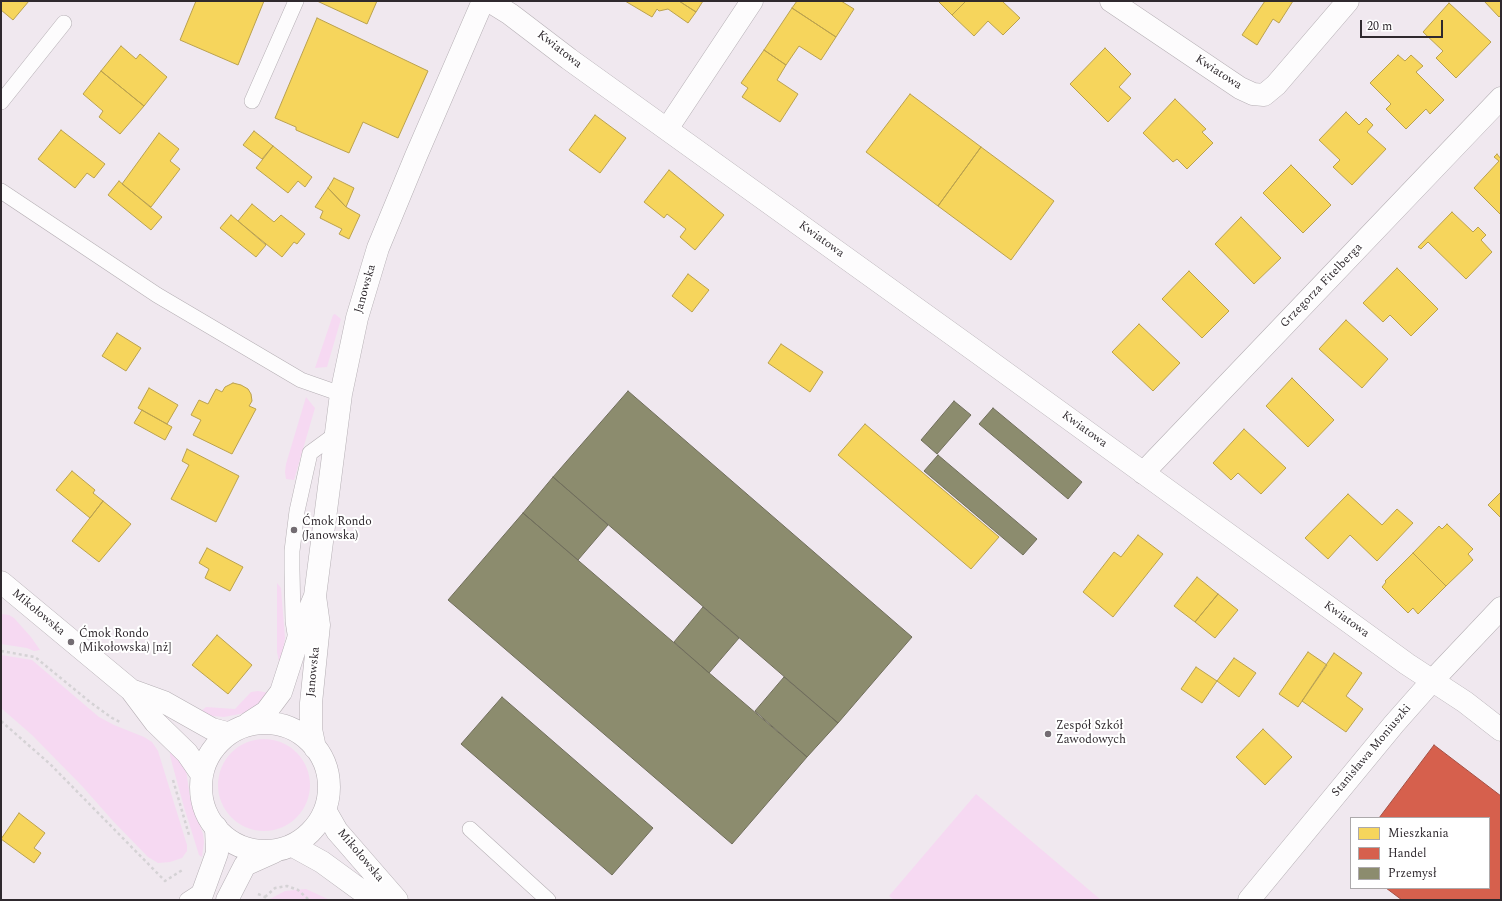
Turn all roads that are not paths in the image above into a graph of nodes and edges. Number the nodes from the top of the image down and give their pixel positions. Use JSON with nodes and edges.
{"nodes":[{"id":1,"x":296,"y":1,"type":"edge"},
{"id":2,"x":483,"y":1,"type":"edge"},
{"id":3,"x":489,"y":1,"type":"edge"},
{"id":4,"x":752,"y":1,"type":"edge"},
{"id":5,"x":1111,"y":1,"type":"edge"},
{"id":6,"x":1348,"y":1,"type":"edge"},
{"id":7,"x":64,"y":23,"type":"dead end"},
{"id":8,"x":1501,"y":98,"type":"edge"},
{"id":9,"x":252,"y":101,"type":"dead end"},
{"id":10,"x":1,"y":102,"type":"edge"},
{"id":11,"x":667,"y":129,"type":"junction"},
{"id":12,"x":1,"y":191,"type":"edge"},
{"id":13,"x":341,"y":394,"type":"junction"},
{"id":14,"x":336,"y":434,"type":"junction"},
{"id":15,"x":1143,"y":473,"type":"junction"},
{"id":16,"x":4,"y":589,"type":"edge"},
{"id":17,"x":315,"y":596,"type":"junction"},
{"id":18,"x":1501,"y":608,"type":"edge"},
{"id":19,"x":296,"y":644,"type":"junction"},
{"id":20,"x":1432,"y":681,"type":"junction"},
{"id":21,"x":131,"y":690,"type":"junction"},
{"id":22,"x":249,"y":723,"type":"junction"},
{"id":23,"x":1501,"y":730,"type":"edge"},
{"id":24,"x":227,"y":733,"type":"junction"},
{"id":25,"x":315,"y":748,"type":"junction"},
{"id":26,"x":202,"y":775,"type":"junction"},
{"id":27,"x":326,"y":810,"type":"junction"},
{"id":28,"x":216,"y":827,"type":"junction"},
{"id":29,"x":470,"y":829,"type":"dead end"},
{"id":30,"x":283,"y":849,"type":"junction"},
{"id":31,"x":197,"y":896,"type":"edge"},
{"id":32,"x":1259,"y":897,"type":"edge"},
{"id":33,"x":227,"y":900,"type":"edge"},
{"id":34,"x":374,"y":900,"type":"edge"},
{"id":35,"x":397,"y":900,"type":"edge"},
{"id":36,"x":548,"y":900,"type":"edge"}],
"edges":[{"from":1,"to":9,"type":"lane"},
{"from":2,"to":13,"type":"street","name":"Janowska"},
{"from":3,"to":11,"type":"street","name":"Kwiatowa"},
{"from":4,"to":11,"type":"street"},
{"from":5,"to":6,"type":"street","name":"Kwiatowa"},
{"from":7,"to":10,"type":"lane"},
{"from":8,"to":15,"type":"street","name":"Grzegorza Fitelberga"},
{"from":11,"to":15,"type":"street","name":"Kwiatowa"},
{"from":12,"to":13,"type":"lane"},
{"from":13,"to":14,"type":"street","name":"Janowska"},
{"from":14,"to":17,"type":"street","name":"Janowska"},
{"from":14,"to":19,"type":"lane"},
{"from":15,"to":20,"type":"street","name":"Kwiatowa"},
{"from":16,"to":21,"type":"street","name":"Mikołowska"},
{"from":17,"to":19,"type":"street","name":"Janowska"},
{"from":17,"to":25,"type":"street","name":"Janowska"},
{"from":18,"to":20,"type":"street","name":"Stanisława Moniuszki"},
{"from":19,"to":22,"type":"street","name":"Janowska"},
{"from":20,"to":23,"type":"street","name":"Kwiatowa"},
{"from":20,"to":32,"type":"street","name":"Stanisława Moniuszki"},
{"from":21,"to":24,"type":"street","name":"Mikołowska"},
{"from":21,"to":26,"type":"street","name":"Mikołowska"},
{"from":22,"to":24,"type":"street"},
{"from":22,"to":25,"type":"street"},
{"from":24,"to":26,"type":"street"},
{"from":25,"to":27,"type":"street"},
{"from":26,"to":28,"type":"street"},
{"from":27,"to":30,"type":"street"},
{"from":27,"to":35,"type":"street","name":"Mikołowska"},
{"from":28,"to":30,"type":"street"},
{"from":28,"to":31,"type":"street"},
{"from":29,"to":36,"type":"lane"},
{"from":30,"to":33,"type":"street"},
{"from":30,"to":34,"type":"street","name":"Mikołowska"}]}
